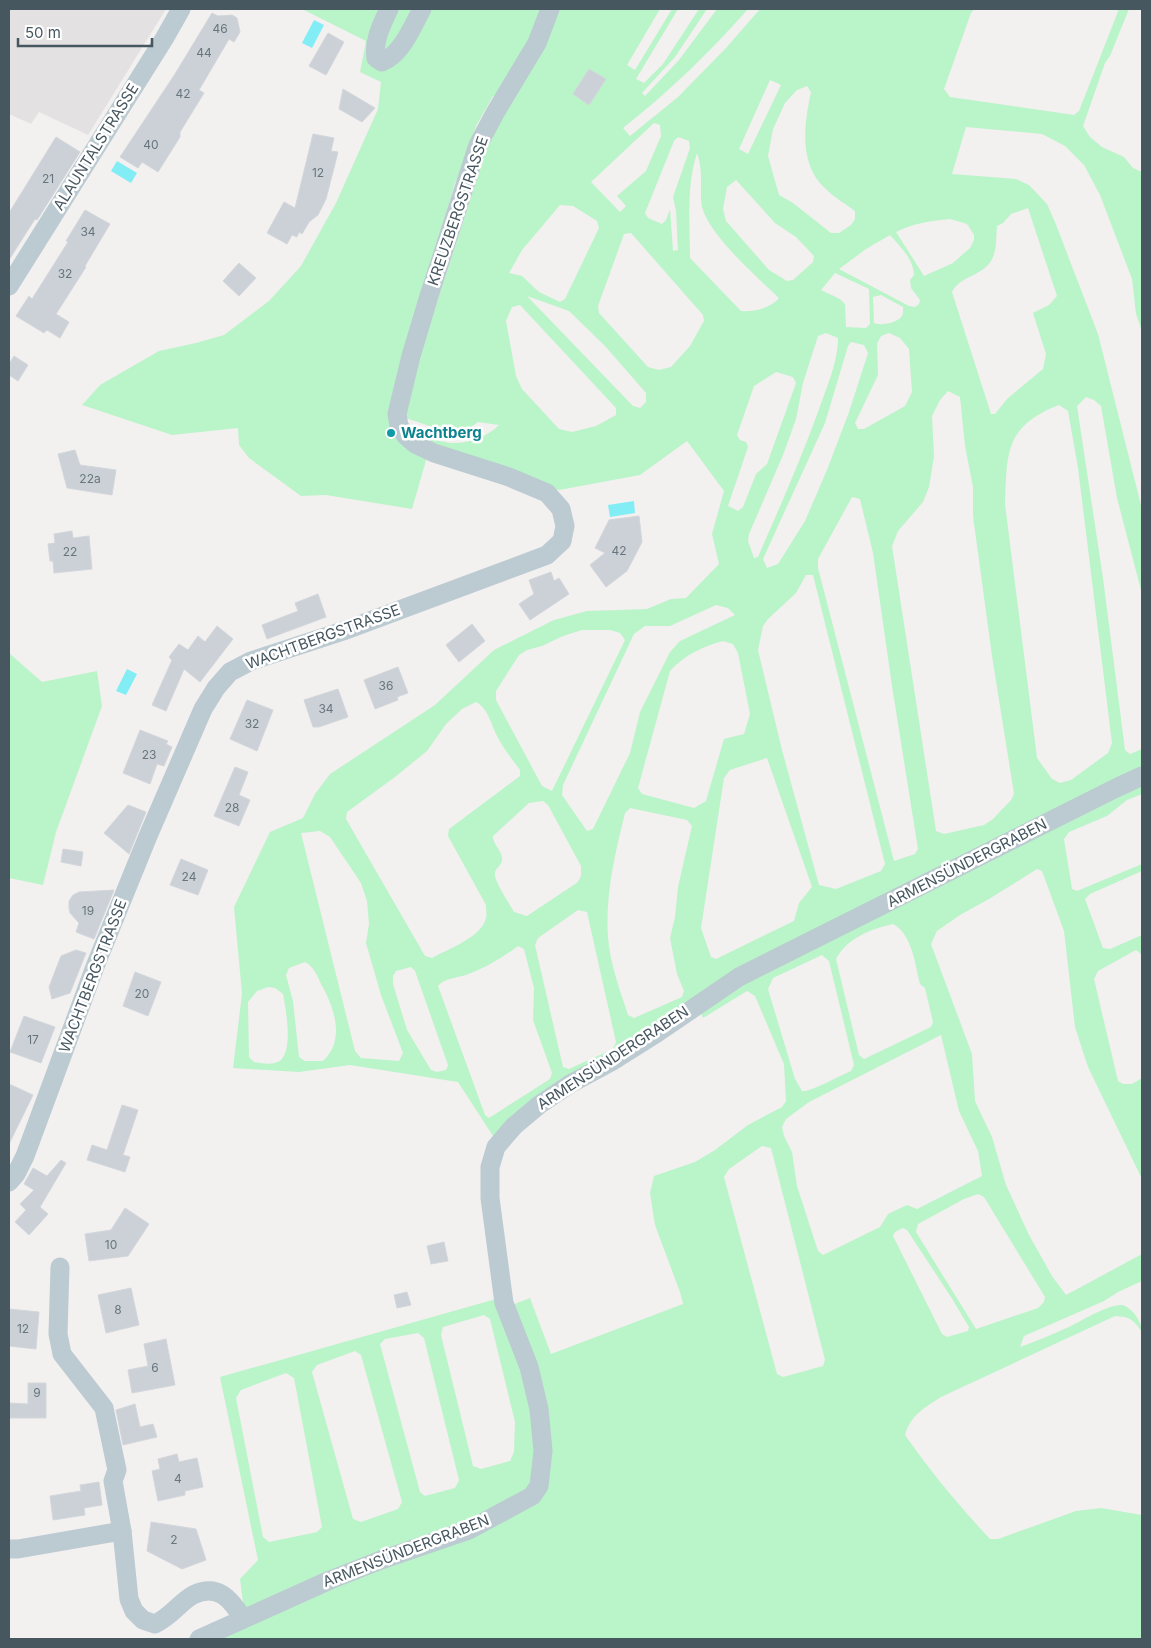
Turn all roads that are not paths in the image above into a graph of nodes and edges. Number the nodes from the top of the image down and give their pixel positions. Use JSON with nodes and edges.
{"nodes":[{"id":1,"x":181,"y":9,"type":"edge"},
{"id":2,"x":389,"y":9,"type":"edge"},
{"id":3,"x":422,"y":9,"type":"edge"},
{"id":4,"x":550,"y":9,"type":"edge"},
{"id":5,"x":9,"y":286,"type":"edge"},
{"id":6,"x":399,"y":426,"type":"joint"},
{"id":7,"x":1142,"y":776,"type":"edge"},
{"id":8,"x":9,"y":1182,"type":"edge"},
{"id":9,"x":60,"y":1267,"type":"dead end"},
{"id":10,"x":122,"y":1531,"type":"junction"},
{"id":11,"x":9,"y":1549,"type":"edge"},
{"id":12,"x":243,"y":1619,"type":"junction"},
{"id":13,"x":199,"y":1639,"type":"edge"}],
"edges":[{"from":1,"to":5,"type":"street","name":"ALAUNTALSTRASSE"},
{"from":2,"to":3,"type":"street"},
{"from":4,"to":6,"type":"street","name":"KREUZBERGSTRASSE"},
{"from":6,"to":8,"type":"street","name":"WACHTBERGSTRASSE"},
{"from":7,"to":12,"type":"street","name":"ARMENSÜNDERGRABEN"},
{"from":9,"to":10,"type":"street"},
{"from":10,"to":11,"type":"street"},
{"from":10,"to":12,"type":"street"},
{"from":12,"to":13,"type":"street","name":"ARMENSÜNDERGRABEN"}]}
